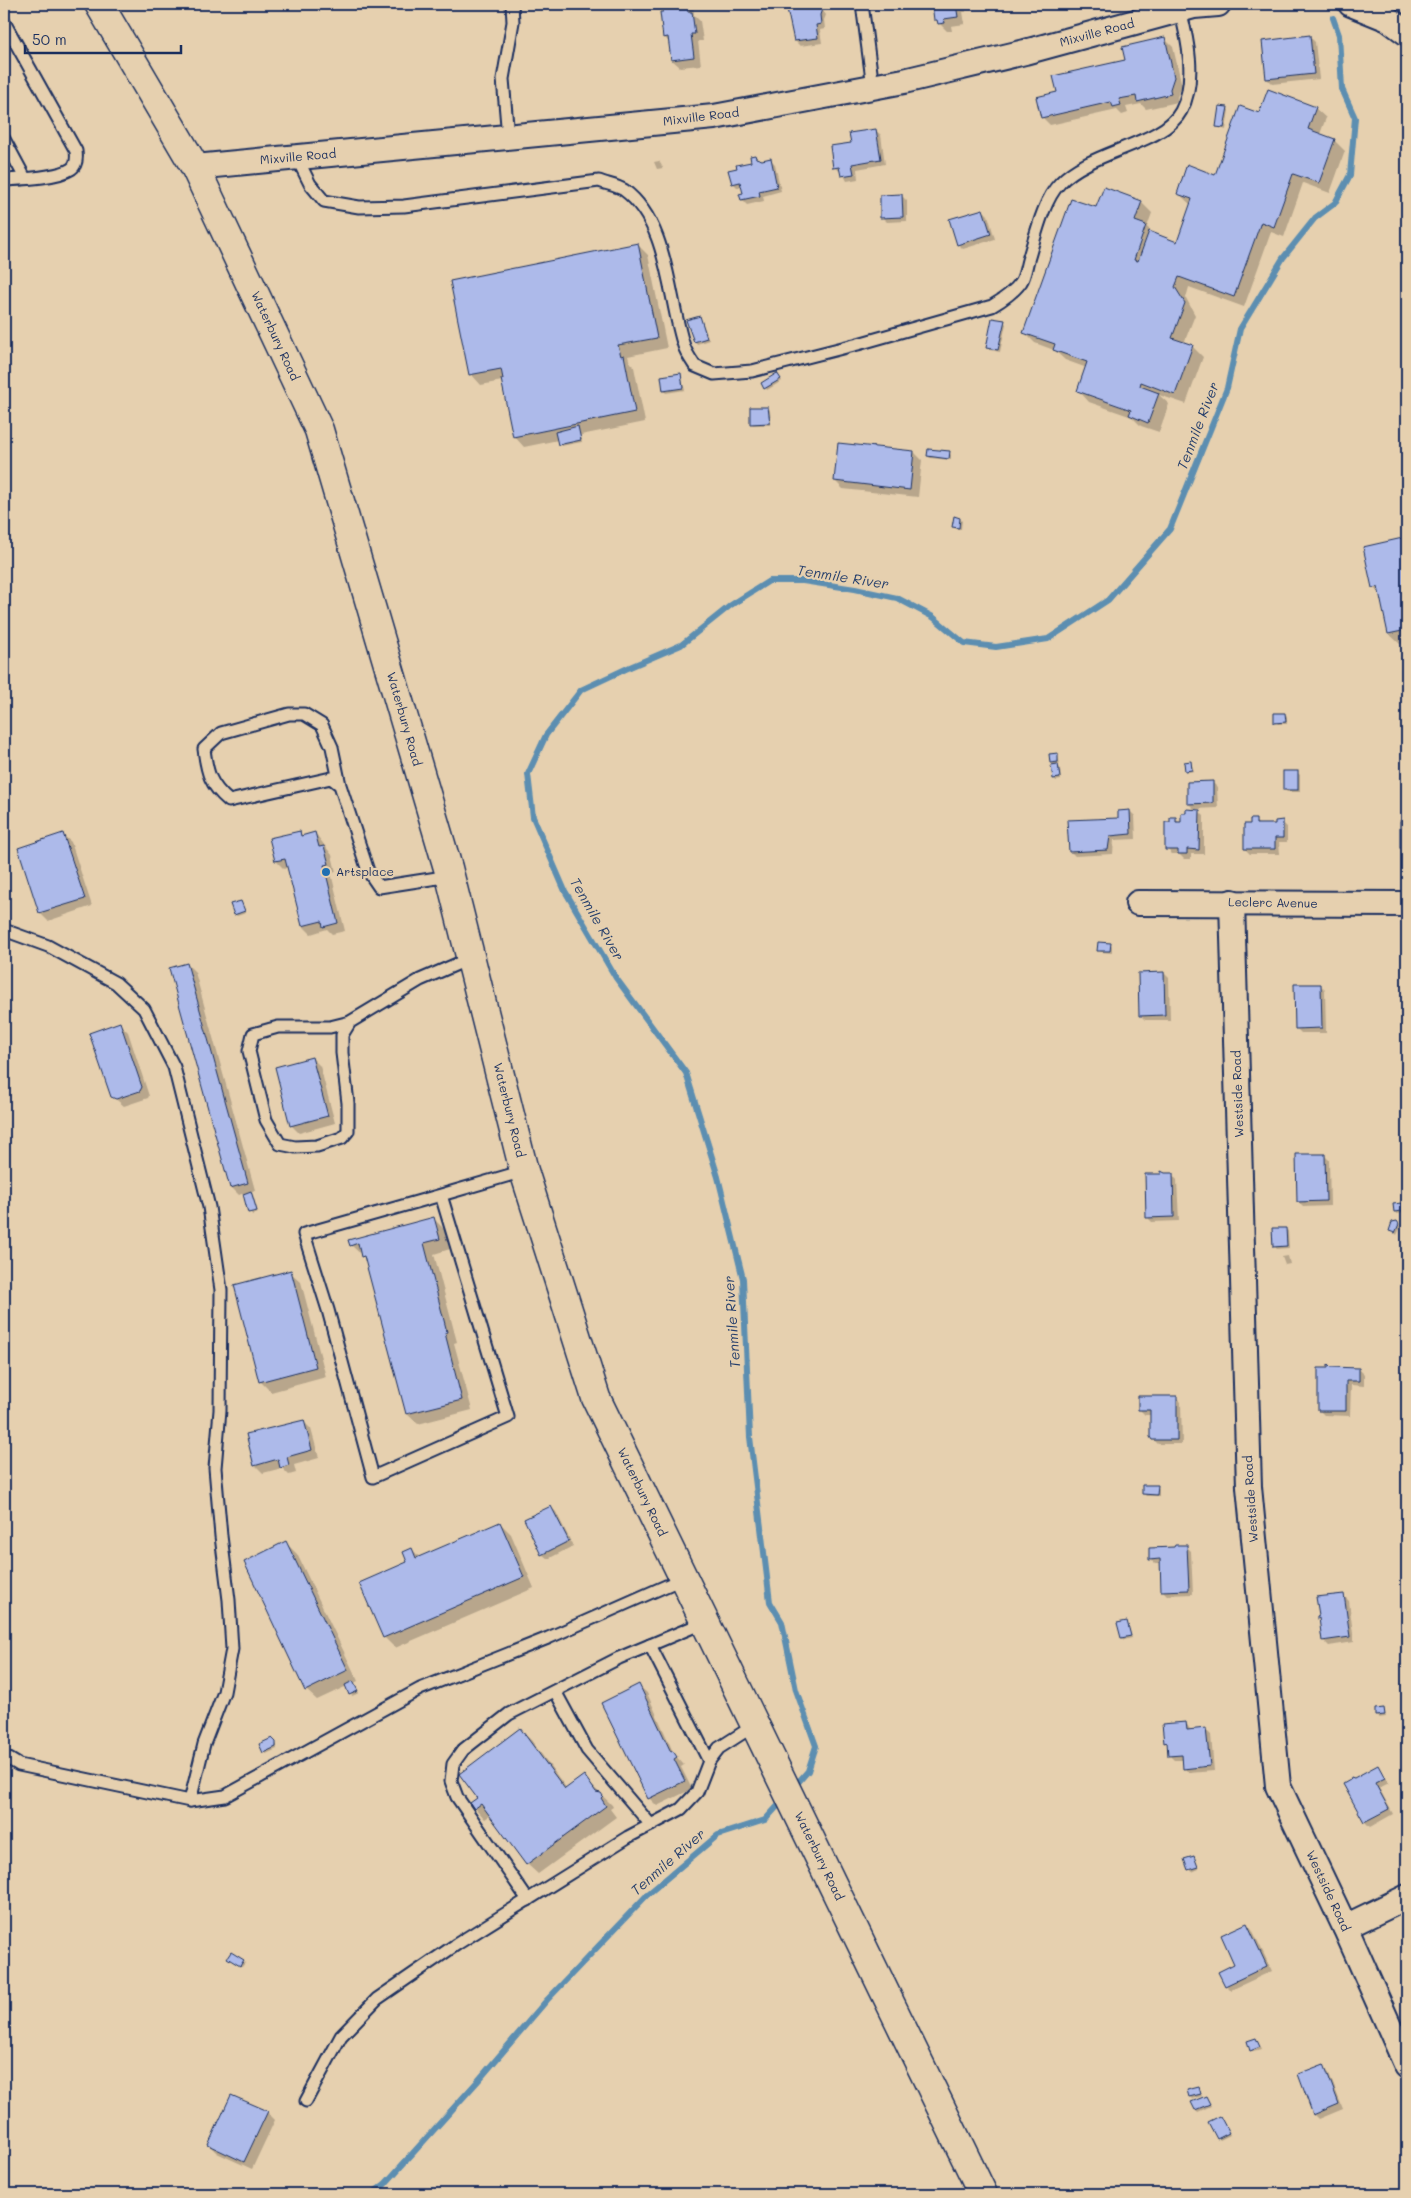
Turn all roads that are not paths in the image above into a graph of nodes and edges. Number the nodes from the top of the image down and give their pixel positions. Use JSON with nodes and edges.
{"nodes":[{"id":1,"x":99,"y":4,"type":"edge"},
{"id":2,"x":512,"y":4,"type":"edge"},
{"id":3,"x":862,"y":4,"type":"edge"},
{"id":4,"x":1218,"y":4,"type":"edge"},
{"id":5,"x":1351,"y":4,"type":"edge"},
{"id":6,"x":1190,"y":7,"type":"edge"},
{"id":7,"x":4,"y":22,"type":"edge"},
{"id":8,"x":1407,"y":33,"type":"edge"},
{"id":9,"x":874,"y":87,"type":"junction"},
{"id":10,"x":508,"y":137,"type":"junction"},
{"id":11,"x":4,"y":139,"type":"edge"},
{"id":12,"x":297,"y":158,"type":"junction"},
{"id":13,"x":194,"y":167,"type":"junction"},
{"id":14,"x":25,"y":178,"type":"junction"},
{"id":15,"x":4,"y":180,"type":"edge"},
{"id":16,"x":340,"y":785,"type":"junction"},
{"id":17,"x":450,"y":876,"type":"junction"},
{"id":18,"x":1232,"y":902,"type":"junction"},
{"id":19,"x":1138,"y":903,"type":"dead end"},
{"id":20,"x":1407,"y":904,"type":"edge"},
{"id":21,"x":4,"y":930,"type":"edge"},
{"id":22,"x":471,"y":958,"type":"junction"},
{"id":23,"x":350,"y":1022,"type":"junction"},
{"id":24,"x":524,"y":1171,"type":"junction"},
{"id":25,"x":441,"y":1195,"type":"junction"},
{"id":26,"x":684,"y":1578,"type":"junction"},
{"id":27,"x":705,"y":1622,"type":"junction"},
{"id":28,"x":650,"y":1645,"type":"junction"},
{"id":29,"x":555,"y":1691,"type":"junction"},
{"id":30,"x":755,"y":1725,"type":"junction"},
{"id":31,"x":4,"y":1756,"type":"edge"},
{"id":32,"x":709,"y":1761,"type":"junction"},
{"id":33,"x":190,"y":1801,"type":"junction"},
{"id":34,"x":651,"y":1825,"type":"junction"},
{"id":35,"x":1407,"y":1897,"type":"edge"},
{"id":36,"x":528,"y":1900,"type":"junction"},
{"id":37,"x":1345,"y":1926,"type":"junction"},
{"id":38,"x":1407,"y":2066,"type":"edge"},
{"id":39,"x":306,"y":2101,"type":"dead end"},
{"id":40,"x":983,"y":2194,"type":"edge"}],
"edges":[{"from":1,"to":13,"type":"main road","name":"Waterbury Road"},
{"from":2,"to":10,"type":"lane"},
{"from":3,"to":9,"type":"lane"},
{"from":4,"to":6,"type":"street","name":"Mixville Road"},
{"from":5,"to":8,"type":"street"},
{"from":6,"to":9,"type":"street","name":"Mixville Road"},
{"from":6,"to":12,"type":"lane"},
{"from":7,"to":14,"type":"lane"},
{"from":9,"to":10,"type":"street","name":"Mixville Road"},
{"from":10,"to":12,"type":"street","name":"Mixville Road"},
{"from":11,"to":14,"type":"lane"},
{"from":12,"to":13,"type":"street","name":"Mixville Road"},
{"from":13,"to":17,"type":"main road","name":"Waterbury Road"},
{"from":14,"to":15,"type":"lane"},
{"from":16,"to":16,"type":"lane"},
{"from":16,"to":17,"type":"lane"},
{"from":17,"to":22,"type":"main road","name":"Waterbury Road"},
{"from":18,"to":19,"type":"street","name":"Leclerc Avenue"},
{"from":18,"to":20,"type":"street","name":"Leclerc Avenue"},
{"from":18,"to":37,"type":"street","name":"Westside Road"},
{"from":21,"to":33,"type":"lane"},
{"from":22,"to":23,"type":"lane"},
{"from":22,"to":24,"type":"main road","name":"Waterbury Road"},
{"from":23,"to":23,"type":"lane"},
{"from":24,"to":25,"type":"lane"},
{"from":24,"to":26,"type":"main road","name":"Waterbury Road"},
{"from":25,"to":25,"type":"lane"},
{"from":26,"to":27,"type":"main road","name":"Waterbury Road"},
{"from":26,"to":33,"type":"lane"},
{"from":27,"to":28,"type":"lane"},
{"from":27,"to":30,"type":"main road","name":"Waterbury Road"},
{"from":28,"to":29,"type":"lane"},
{"from":28,"to":32,"type":"lane"},
{"from":29,"to":34,"type":"lane"},
{"from":29,"to":36,"type":"lane"},
{"from":30,"to":32,"type":"lane"},
{"from":30,"to":40,"type":"main road","name":"Waterbury Road"},
{"from":31,"to":33,"type":"lane"},
{"from":32,"to":34,"type":"lane"},
{"from":34,"to":36,"type":"lane"},
{"from":35,"to":37,"type":"street"},
{"from":36,"to":39,"type":"lane"},
{"from":37,"to":38,"type":"street","name":"Westside Road"}]}
